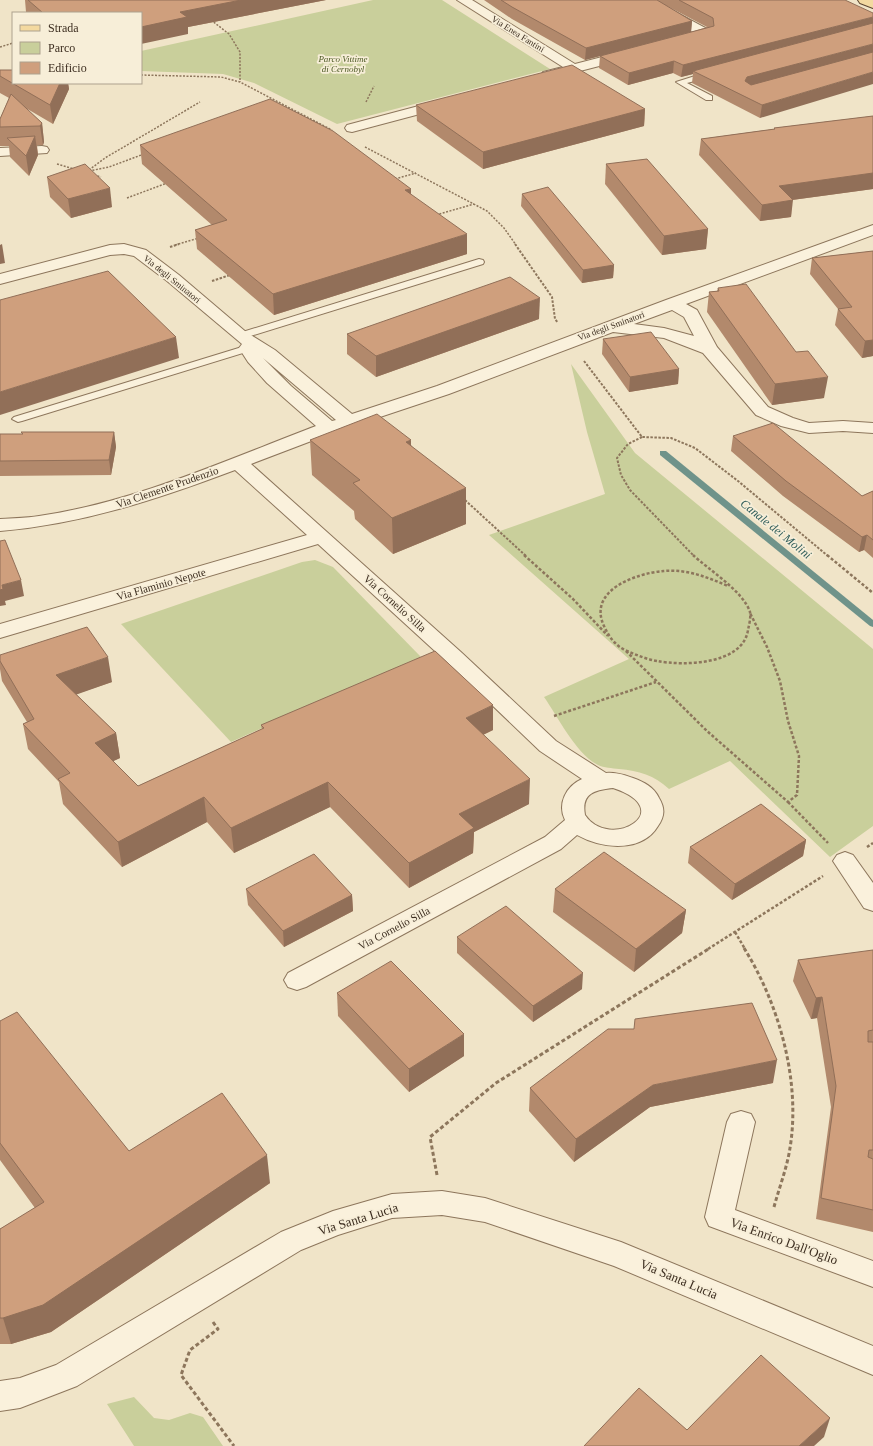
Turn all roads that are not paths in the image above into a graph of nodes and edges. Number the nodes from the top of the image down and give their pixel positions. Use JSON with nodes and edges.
{"nodes":[{"id":1,"x":463,"y":0,"type":"edge"},
{"id":2,"x":644,"y":0,"type":"edge"},
{"id":3,"x":864,"y":0,"type":"edge"},
{"id":4,"x":873,"y":4,"type":"edge"},
{"id":5,"x":691,"y":38,"type":"edge"},
{"id":6,"x":639,"y":51,"type":"edge"},
{"id":7,"x":572,"y":68,"type":"junction"},
{"id":8,"x":718,"y":72,"type":"edge"},
{"id":9,"x":535,"y":79,"type":"edge"},
{"id":10,"x":709,"y":98,"type":"dead end"},
{"id":11,"x":459,"y":99,"type":"edge"},
{"id":12,"x":352,"y":128,"type":"dead end"},
{"id":13,"x":42,"y":150,"type":"road end"},
{"id":14,"x":0,"y":152,"type":"edge"},
{"id":15,"x":873,"y":230,"type":"edge"},
{"id":16,"x":479,"y":262,"type":"dead end"},
{"id":17,"x":0,"y":279,"type":"edge"},
{"id":18,"x":672,"y":303,"type":"junction"},
{"id":19,"x":606,"y":327,"type":"junction"},
{"id":20,"x":247,"y":343,"type":"junction"},
{"id":21,"x":709,"y":349,"type":"junction"},
{"id":22,"x":281,"y":364,"type":"junction"},
{"id":23,"x":264,"y":369,"type":"junction"},
{"id":24,"x":18,"y":419,"type":"dead end"},
{"id":25,"x":350,"y":421,"type":"junction"},
{"id":26,"x":329,"y":428,"type":"junction"},
{"id":27,"x":809,"y":428,"type":"junction"},
{"id":28,"x":873,"y":428,"type":"edge"},
{"id":29,"x":873,"y":434,"type":"edge"},
{"id":30,"x":239,"y":463,"type":"junction"},
{"id":31,"x":0,"y":525,"type":"edge"},
{"id":32,"x":322,"y":537,"type":"junction"},
{"id":33,"x":0,"y":631,"type":"edge"},
{"id":34,"x":548,"y":746,"type":"junction"},
{"id":35,"x":602,"y":781,"type":"junction"},
{"id":36,"x":579,"y":791,"type":"junction"},
{"id":37,"x":586,"y":828,"type":"junction"},
{"id":38,"x":846,"y":861,"type":"road end"},
{"id":39,"x":873,"y":902,"type":"edge"},
{"id":40,"x":297,"y":980,"type":"dead end"},
{"id":41,"x":740,"y":1122,"type":"dead end"},
{"id":42,"x":873,"y":1274,"type":"edge"},
{"id":43,"x":873,"y":1361,"type":"edge"},
{"id":44,"x":0,"y":1396,"type":"edge"}],
"edges":[{"from":1,"to":7,"type":"street","name":"Via Enea Fantini"},
{"from":2,"to":5,"type":"street"},
{"from":3,"to":4,"type":"main road"},
{"from":6,"to":7,"type":"street"},
{"from":7,"to":9,"type":"street"},
{"from":8,"to":10,"type":"lane"},
{"from":11,"to":12,"type":"street"},
{"from":13,"to":14,"type":"street"},
{"from":15,"to":18,"type":"street","name":"Via degli Sminatori"},
{"from":16,"to":20,"type":"lane"},
{"from":17,"to":20,"type":"street","name":"Via degli Sminatori"},
{"from":18,"to":19,"type":"street","name":"Via degli Sminatori"},
{"from":18,"to":21,"type":"street"},
{"from":19,"to":21,"type":"street"},
{"from":19,"to":25,"type":"street","name":"Via degli Sminatori"},
{"from":20,"to":22,"type":"street","name":"Via degli Sminatori"},
{"from":20,"to":23,"type":"street","name":"Via degli Sminatori"},
{"from":20,"to":24,"type":"lane"},
{"from":21,"to":27,"type":"street"},
{"from":22,"to":23,"type":"street"},
{"from":22,"to":25,"type":"street","name":"Via degli Sminatori"},
{"from":23,"to":26,"type":"street","name":"Via degli Sminatori"},
{"from":25,"to":26,"type":"street","name":"Via degli Sminatori"},
{"from":26,"to":30,"type":"street","name":"Via Clemente Prudenzio"},
{"from":27,"to":28,"type":"street"},
{"from":27,"to":29,"type":"street"},
{"from":30,"to":31,"type":"street","name":"Via Clemente Prudenzio"},
{"from":30,"to":32,"type":"street","name":"Via Cornelio Silla"},
{"from":32,"to":33,"type":"street","name":"Via Flaminio Nepote"},
{"from":32,"to":34,"type":"street","name":"Via Cornelio Silla"},
{"from":34,"to":35,"type":"street","name":"Via Cornelio Silla"},
{"from":34,"to":36,"type":"street","name":"Via Cornelio Silla"},
{"from":35,"to":36,"type":"street","name":"Via Cornelio Silla"},
{"from":35,"to":37,"type":"street","name":"Via Cornelio Silla"},
{"from":36,"to":37,"type":"street"},
{"from":37,"to":40,"type":"street","name":"Via Cornelio Silla"},
{"from":38,"to":39,"type":"street"},
{"from":41,"to":42,"type":"street","name":"Via Enrico Dall'Oglio"},
{"from":43,"to":44,"type":"street","name":"Via Santa Lucia"}]}
